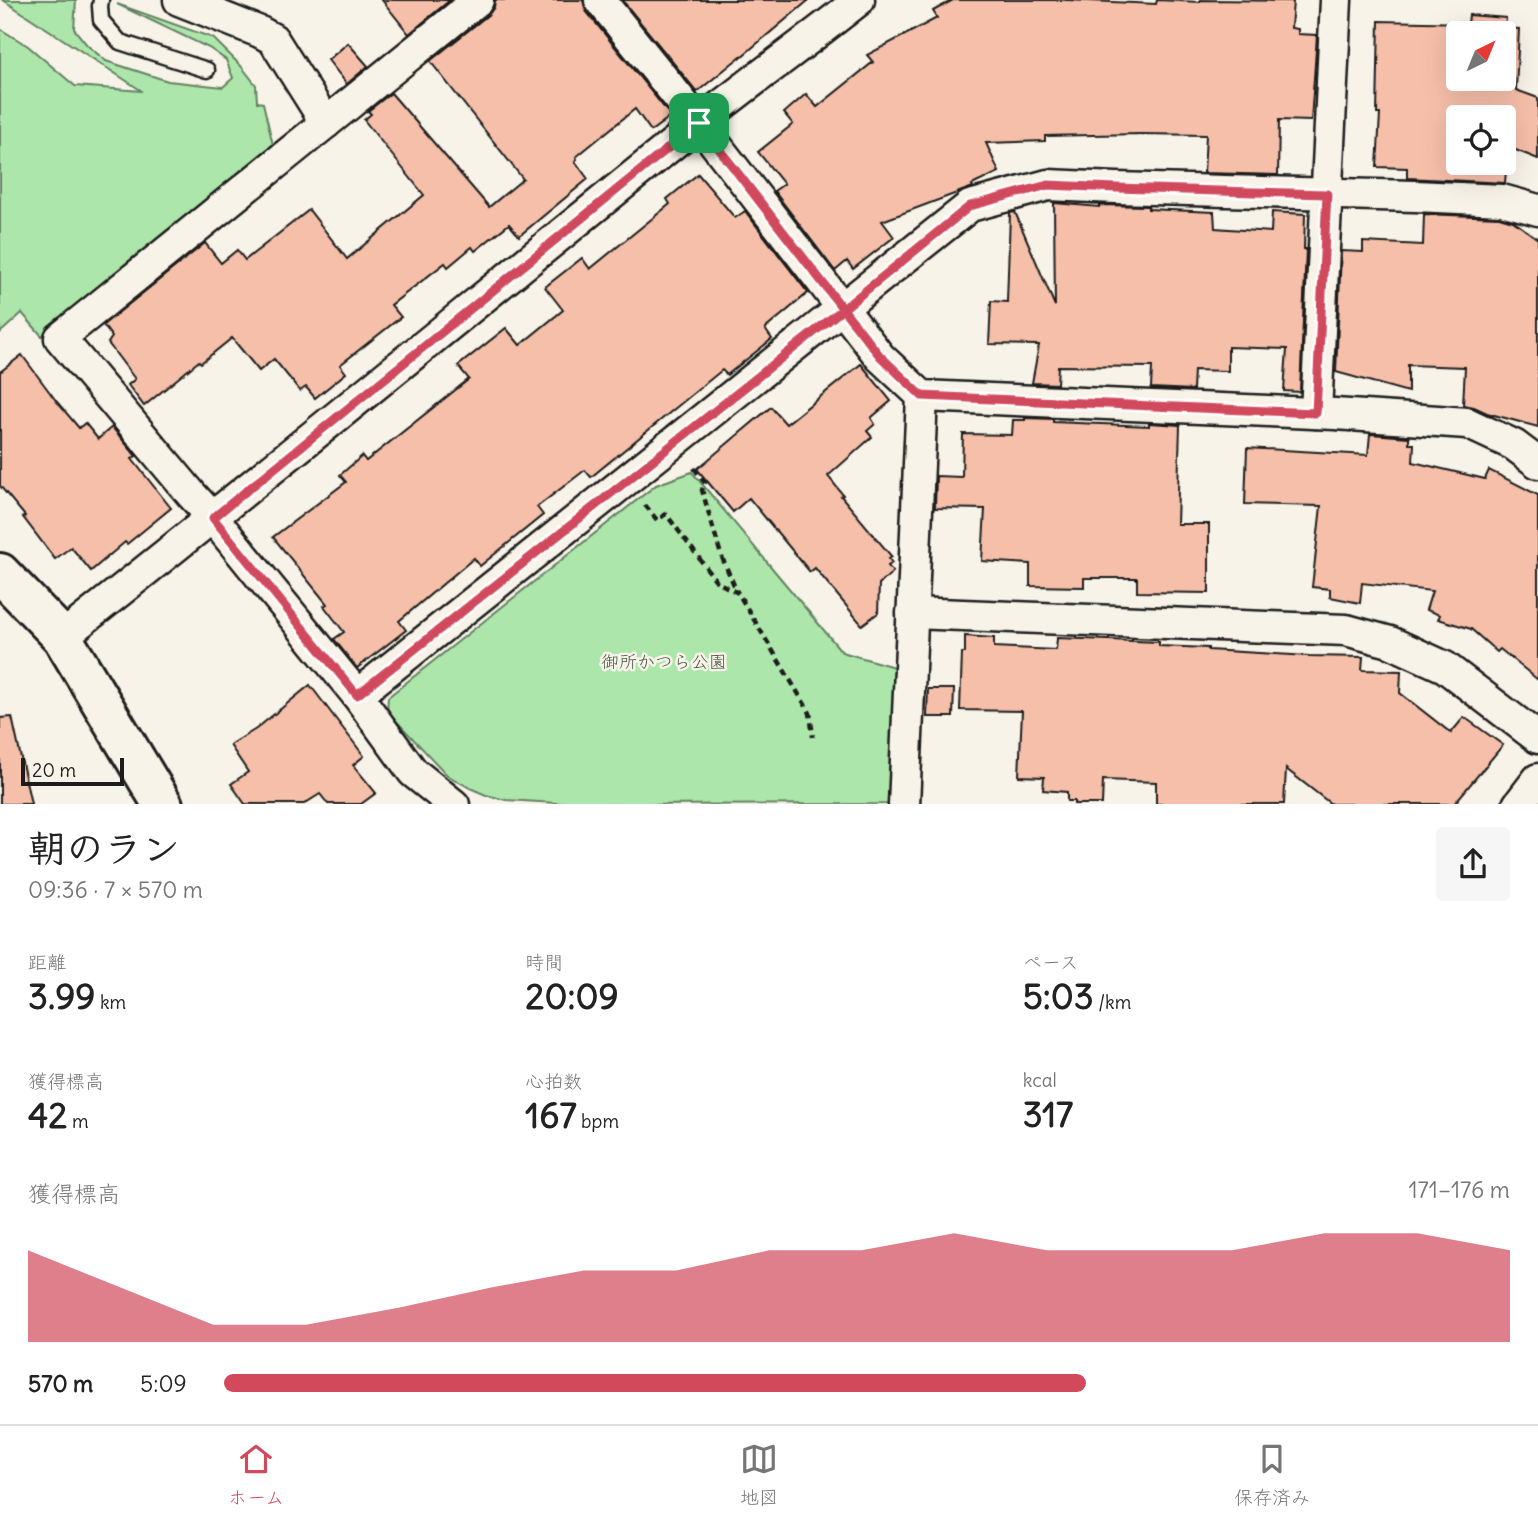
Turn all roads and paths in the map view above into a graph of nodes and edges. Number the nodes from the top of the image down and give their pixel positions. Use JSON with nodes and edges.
{"nodes":[{"id":1,"x":101,"y":0,"type":"edge"},
{"id":2,"x":179,"y":0,"type":"edge"},
{"id":3,"x":478,"y":0,"type":"edge"},
{"id":4,"x":600,"y":0,"type":"edge"},
{"id":5,"x":859,"y":0,"type":"edge"},
{"id":6,"x":1336,"y":0,"type":"edge"},
{"id":7,"x":207,"y":70,"type":"dead end"},
{"id":8,"x":326,"y":123,"type":"junction"},
{"id":9,"x":699,"y":123,"type":"junction"},
{"id":10,"x":1327,"y":194,"type":"junction"},
{"id":11,"x":1538,"y":210,"type":"edge"},
{"id":12,"x":843,"y":309,"type":"junction"},
{"id":13,"x":922,"y":396,"type":"junction"},
{"id":14,"x":1316,"y":413,"type":"junction"},
{"id":15,"x":1538,"y":463,"type":"edge"},
{"id":16,"x":705,"y":484,"type":"dead end"},
{"id":17,"x":213,"y":518,"type":"junction"},
{"id":18,"x":657,"y":520,"type":"dead end"},
{"id":19,"x":0,"y":573,"type":"edge"},
{"id":20,"x":738,"y":593,"type":"junction"},
{"id":21,"x":912,"y":613,"type":"junction"},
{"id":22,"x":62,"y":637,"type":"junction"},
{"id":23,"x":357,"y":695,"type":"junction"},
{"id":24,"x":813,"y":737,"type":"dead end"},
{"id":25,"x":1538,"y":738,"type":"edge"},
{"id":26,"x":1538,"y":779,"type":"edge"},
{"id":27,"x":163,"y":804,"type":"edge"},
{"id":28,"x":454,"y":804,"type":"edge"},
{"id":29,"x":904,"y":804,"type":"edge"},
{"id":30,"x":1518,"y":804,"type":"edge"}],
"edges":[{"from":1,"to":7,"type":"lane"},
{"from":2,"to":8,"type":"street"},
{"from":3,"to":8,"type":"street"},
{"from":4,"to":9,"type":"street"},
{"from":5,"to":9,"type":"street"},
{"from":6,"to":10,"type":"street"},
{"from":8,"to":17,"type":"street"},
{"from":9,"to":12,"type":"street"},
{"from":9,"to":17,"type":"street"},
{"from":10,"to":11,"type":"street"},
{"from":10,"to":12,"type":"street"},
{"from":10,"to":14,"type":"street"},
{"from":12,"to":13,"type":"street"},
{"from":12,"to":23,"type":"street"},
{"from":13,"to":14,"type":"street"},
{"from":13,"to":21,"type":"street"},
{"from":14,"to":15,"type":"street"},
{"from":16,"to":20,"type":"path"},
{"from":17,"to":22,"type":"street"},
{"from":17,"to":23,"type":"street"},
{"from":18,"to":20,"type":"path"},
{"from":19,"to":22,"type":"street"},
{"from":20,"to":24,"type":"path"},
{"from":21,"to":25,"type":"street"},
{"from":21,"to":29,"type":"street"},
{"from":22,"to":27,"type":"street"},
{"from":23,"to":28,"type":"street"},
{"from":26,"to":30,"type":"street"}]}
